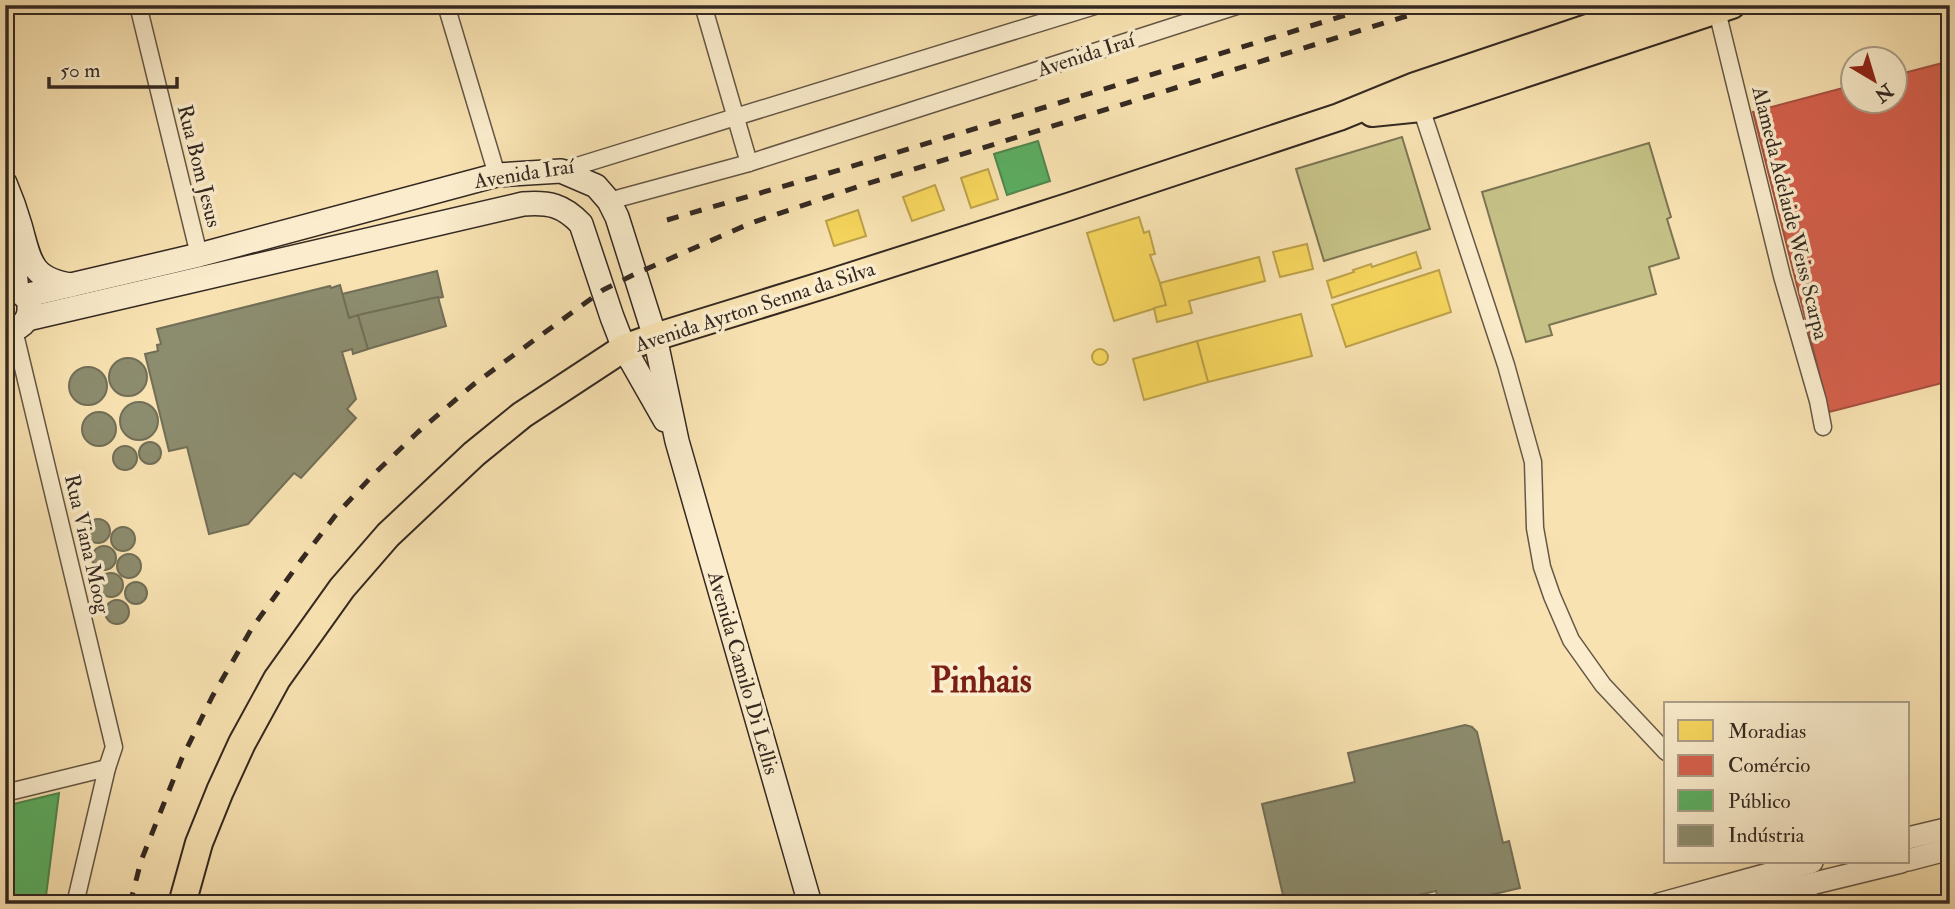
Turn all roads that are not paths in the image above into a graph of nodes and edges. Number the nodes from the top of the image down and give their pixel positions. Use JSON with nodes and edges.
{"nodes":[{"id":1,"x":138,"y":5,"type":"edge"},
{"id":2,"x":446,"y":5,"type":"edge"},
{"id":3,"x":703,"y":5,"type":"edge"},
{"id":4,"x":1098,"y":5,"type":"edge"},
{"id":5,"x":1240,"y":5,"type":"edge"},
{"id":6,"x":1656,"y":5,"type":"edge"},
{"id":7,"x":1724,"y":8,"type":"edge"},
{"id":8,"x":1421,"y":108,"type":"junction"},
{"id":9,"x":1339,"y":117,"type":"junction"},
{"id":10,"x":736,"y":118,"type":"junction"},
{"id":11,"x":749,"y":163,"type":"junction"},
{"id":12,"x":561,"y":171,"type":"junction"},
{"id":13,"x":497,"y":174,"type":"junction"},
{"id":14,"x":5,"y":183,"type":"edge"},
{"id":15,"x":5,"y":195,"type":"edge"},
{"id":16,"x":609,"y":201,"type":"junction"},
{"id":17,"x":581,"y":224,"type":"joint"},
{"id":18,"x":199,"y":255,"type":"junction"},
{"id":19,"x":71,"y":285,"type":"junction"},
{"id":20,"x":15,"y":293,"type":"edge"},
{"id":21,"x":16,"y":327,"type":"edge"},
{"id":22,"x":655,"y":337,"type":"junction"},
{"id":23,"x":624,"y":348,"type":"junction"},
{"id":24,"x":1823,"y":427,"type":"dead end"},
{"id":25,"x":677,"y":442,"type":"junction"},
{"id":26,"x":1664,"y":750,"type":"edge"},
{"id":27,"x":107,"y":768,"type":"junction"},
{"id":28,"x":5,"y":793,"type":"edge"},
{"id":29,"x":1950,"y":828,"type":"edge"},
{"id":30,"x":1910,"y":838,"type":"edge"},
{"id":31,"x":1950,"y":849,"type":"edge"},
{"id":32,"x":1910,"y":859,"type":"edge"},
{"id":33,"x":1794,"y":864,"type":"edge"},
{"id":34,"x":1894,"y":864,"type":"edge"},
{"id":35,"x":1777,"y":866,"type":"edge"},
{"id":36,"x":1809,"y":895,"type":"edge"},
{"id":37,"x":75,"y":904,"type":"edge"},
{"id":38,"x":182,"y":904,"type":"edge"},
{"id":39,"x":810,"y":904,"type":"edge"},
{"id":40,"x":1659,"y":904,"type":"edge"},
{"id":41,"x":1729,"y":904,"type":"edge"}],
"edges":[{"from":1,"to":18,"type":"street","name":"Rua Bom Jesus"},
{"from":2,"to":13,"type":"street"},
{"from":3,"to":10,"type":"street"},
{"from":4,"to":10,"type":"street","name":"Avenida Iraí"},
{"from":5,"to":11,"type":"street","name":"Avenida Iraí"},
{"from":6,"to":9,"type":"main road","name":"Avenida Ayrton Senna da Silva"},
{"from":7,"to":8,"type":"main road","name":"Avenida Ayrton Senna da Silva"},
{"from":7,"to":24,"type":"street","name":"Alameda Adelaide Weiss Scarpa"},
{"from":8,"to":9,"type":"main road","name":"Avenida Ayrton Senna da Silva"},
{"from":8,"to":26,"type":"street"},
{"from":9,"to":22,"type":"main road","name":"Avenida Ayrton Senna da Silva"},
{"from":10,"to":11,"type":"street"},
{"from":10,"to":12,"type":"street","name":"Avenida Iraí"},
{"from":11,"to":16,"type":"street","name":"Avenida Iraí"},
{"from":12,"to":13,"type":"main road","name":"Avenida Iraí"},
{"from":12,"to":16,"type":"main road","name":"Avenida Camilo Di Lellis"},
{"from":13,"to":18,"type":"main road","name":"Avenida Iraí"},
{"from":14,"to":19,"type":"main road"},
{"from":15,"to":20,"type":"main road"},
{"from":16,"to":22,"type":"main road","name":"Avenida Camilo Di Lellis"},
{"from":17,"to":21,"type":"main road","name":"Avenida Iraí"},
{"from":17,"to":23,"type":"main road","name":"Avenida Camilo Di Lellis"},
{"from":18,"to":19,"type":"main road","name":"Avenida Iraí"},
{"from":19,"to":20,"type":"main road","name":"Avenida Iraí"},
{"from":20,"to":21,"type":"main road"},
{"from":21,"to":27,"type":"street","name":"Rua Viana Moog"},
{"from":22,"to":23,"type":"main road","name":"Avenida Ayrton Senna da Silva"},
{"from":22,"to":25,"type":"main road","name":"Avenida Camilo Di Lellis"},
{"from":23,"to":25,"type":"main road","name":"Avenida Camilo Di Lellis"},
{"from":23,"to":38,"type":"main road","name":"Avenida Ayrton Senna da Silva"},
{"from":25,"to":39,"type":"main road","name":"Avenida Camilo Di Lellis"},
{"from":27,"to":28,"type":"street"},
{"from":27,"to":37,"type":"street","name":"Rua Viana Moog"},
{"from":29,"to":30,"type":"street"},
{"from":31,"to":32,"type":"street"},
{"from":33,"to":35,"type":"street"},
{"from":34,"to":36,"type":"street"},
{"from":35,"to":36,"type":"street"},
{"from":35,"to":40,"type":"street"},
{"from":36,"to":41,"type":"street"}]}
